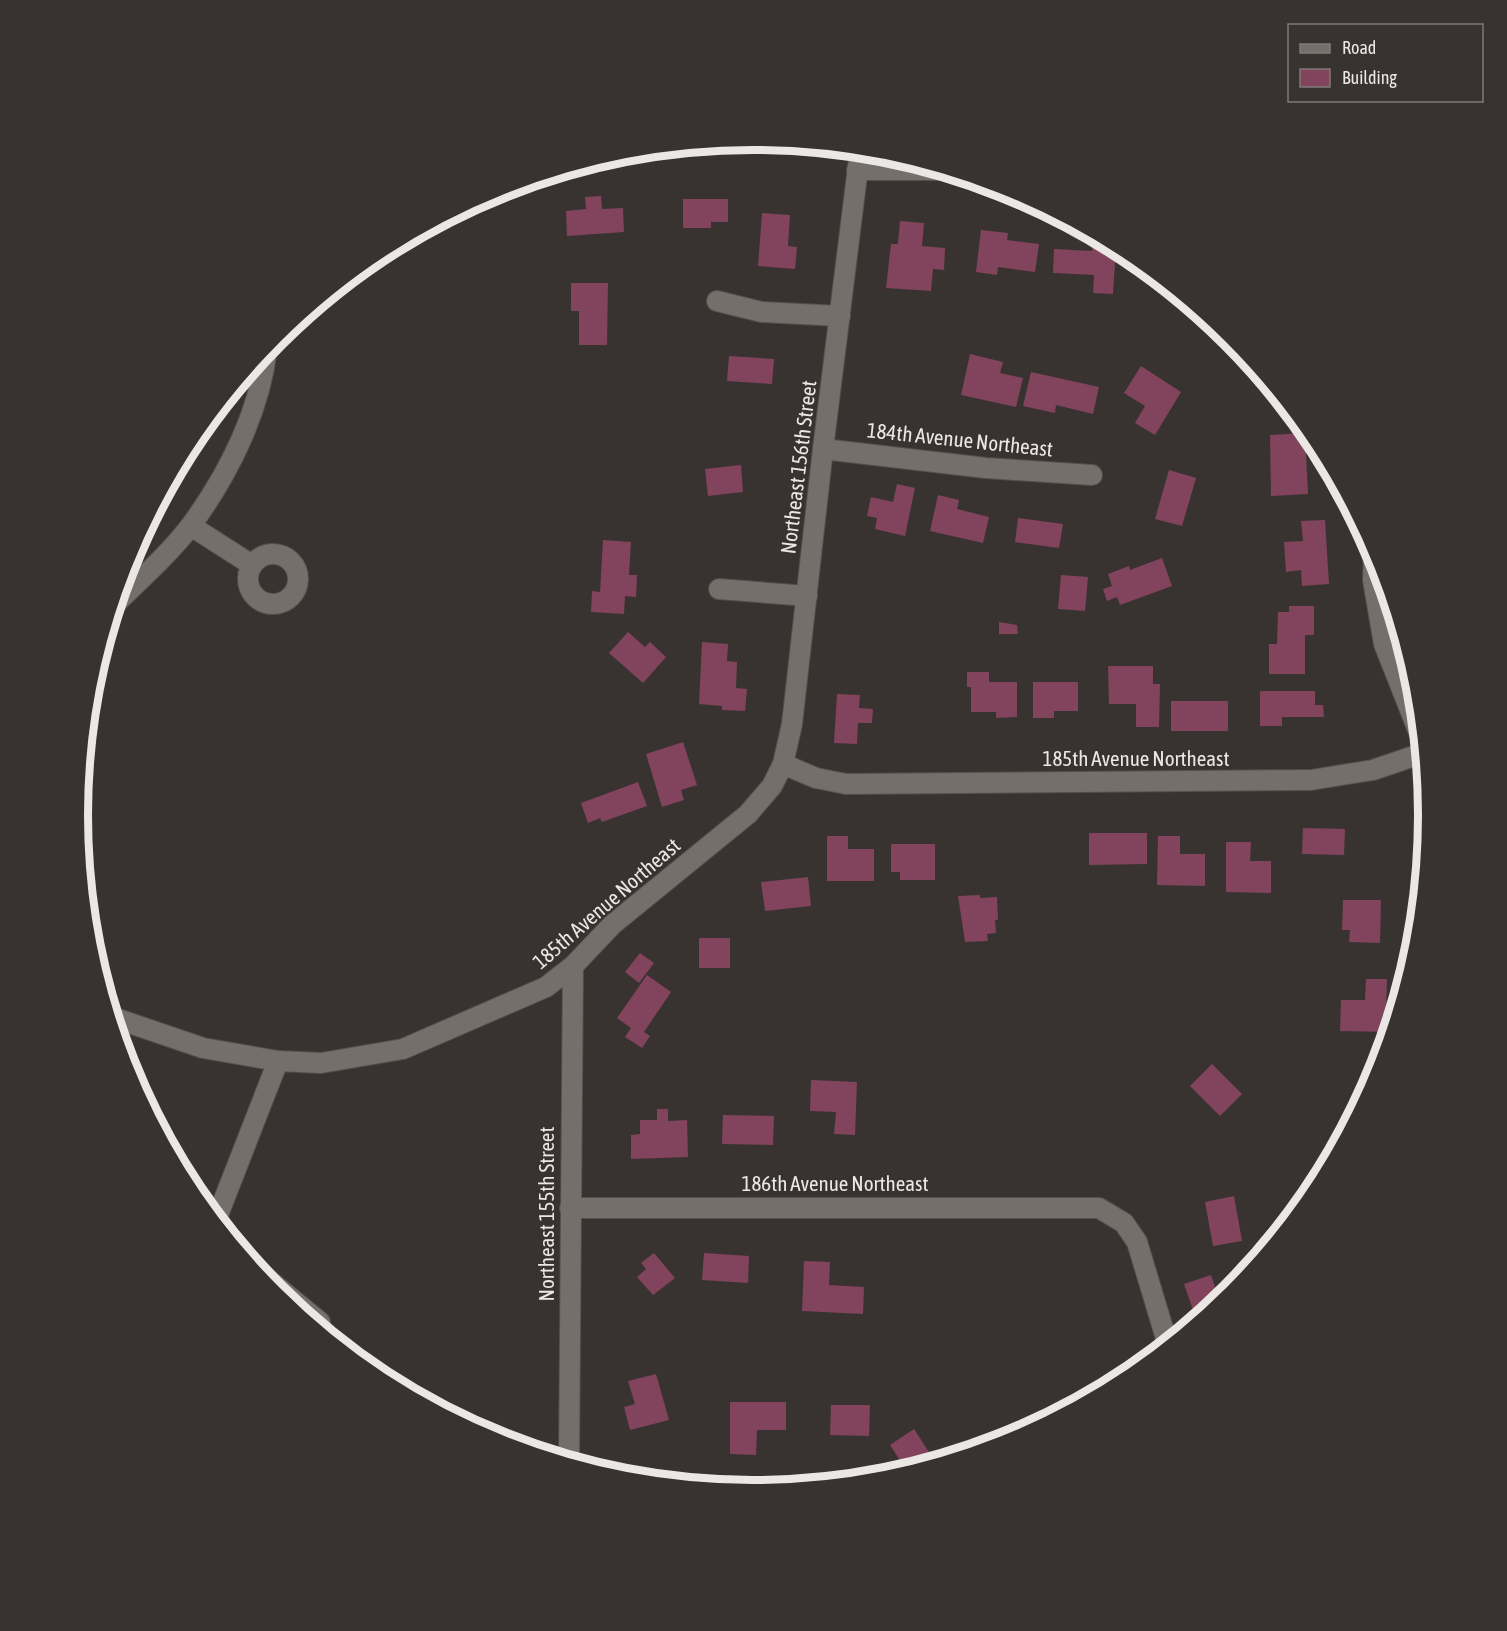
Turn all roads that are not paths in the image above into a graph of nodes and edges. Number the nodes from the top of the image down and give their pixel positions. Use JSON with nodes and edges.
{"nodes":[{"id":1,"x":859,"y":160,"type":"edge"},
{"id":2,"x":880,"y":163,"type":"edge"},
{"id":3,"x":717,"y":301,"type":"dead end"},
{"id":4,"x":840,"y":316,"type":"junction"},
{"id":5,"x":265,"y":365,"type":"edge"},
{"id":6,"x":823,"y":449,"type":"junction"},
{"id":7,"x":1092,"y":475,"type":"dead end"},
{"id":8,"x":191,"y":526,"type":"junction"},
{"id":9,"x":252,"y":565,"type":"dead end"},
{"id":10,"x":1373,"y":575,"type":"edge"},
{"id":11,"x":128,"y":590,"type":"edge"},
{"id":12,"x":719,"y":590,"type":"dead end"},
{"id":13,"x":807,"y":596,"type":"junction"},
{"id":14,"x":1410,"y":709,"type":"edge"},
{"id":15,"x":1415,"y":756,"type":"edge"},
{"id":16,"x":783,"y":764,"type":"junction"},
{"id":17,"x":772,"y":786,"type":"joint"},
{"id":18,"x":573,"y":966,"type":"junction"},
{"id":19,"x":121,"y":1020,"type":"edge"},
{"id":20,"x":278,"y":1061,"type":"junction"},
{"id":21,"x":570,"y":1208,"type":"junction"},
{"id":22,"x":220,"y":1211,"type":"edge"},
{"id":23,"x":1166,"y":1337,"type":"edge"},
{"id":24,"x":569,"y":1454,"type":"edge"}],
"edges":[{"from":1,"to":2,"type":"street"},
{"from":1,"to":4,"type":"street","name":"Northeast 156th Street"},
{"from":3,"to":4,"type":"street"},
{"from":4,"to":6,"type":"street","name":"Northeast 156th Street"},
{"from":5,"to":8,"type":"street"},
{"from":6,"to":7,"type":"street","name":"184th Avenue Northeast"},
{"from":6,"to":13,"type":"street","name":"Northeast 156th Street"},
{"from":8,"to":9,"type":"street"},
{"from":8,"to":11,"type":"street"},
{"from":10,"to":14,"type":"street"},
{"from":12,"to":13,"type":"street"},
{"from":13,"to":16,"type":"street","name":"Northeast 156th Street"},
{"from":15,"to":16,"type":"street","name":"185th Avenue Northeast"},
{"from":16,"to":17,"type":"street","name":"Northeast 156th Street"},
{"from":17,"to":18,"type":"street","name":"185th Avenue Northeast"},
{"from":18,"to":20,"type":"street","name":"185th Avenue Northeast"},
{"from":18,"to":21,"type":"street","name":"Northeast 155th Street"},
{"from":19,"to":20,"type":"street","name":"185th Avenue Northeast"},
{"from":20,"to":22,"type":"street"},
{"from":21,"to":23,"type":"street","name":"186th Avenue Northeast"},
{"from":21,"to":24,"type":"street","name":"Northeast 155th Street"}]}
